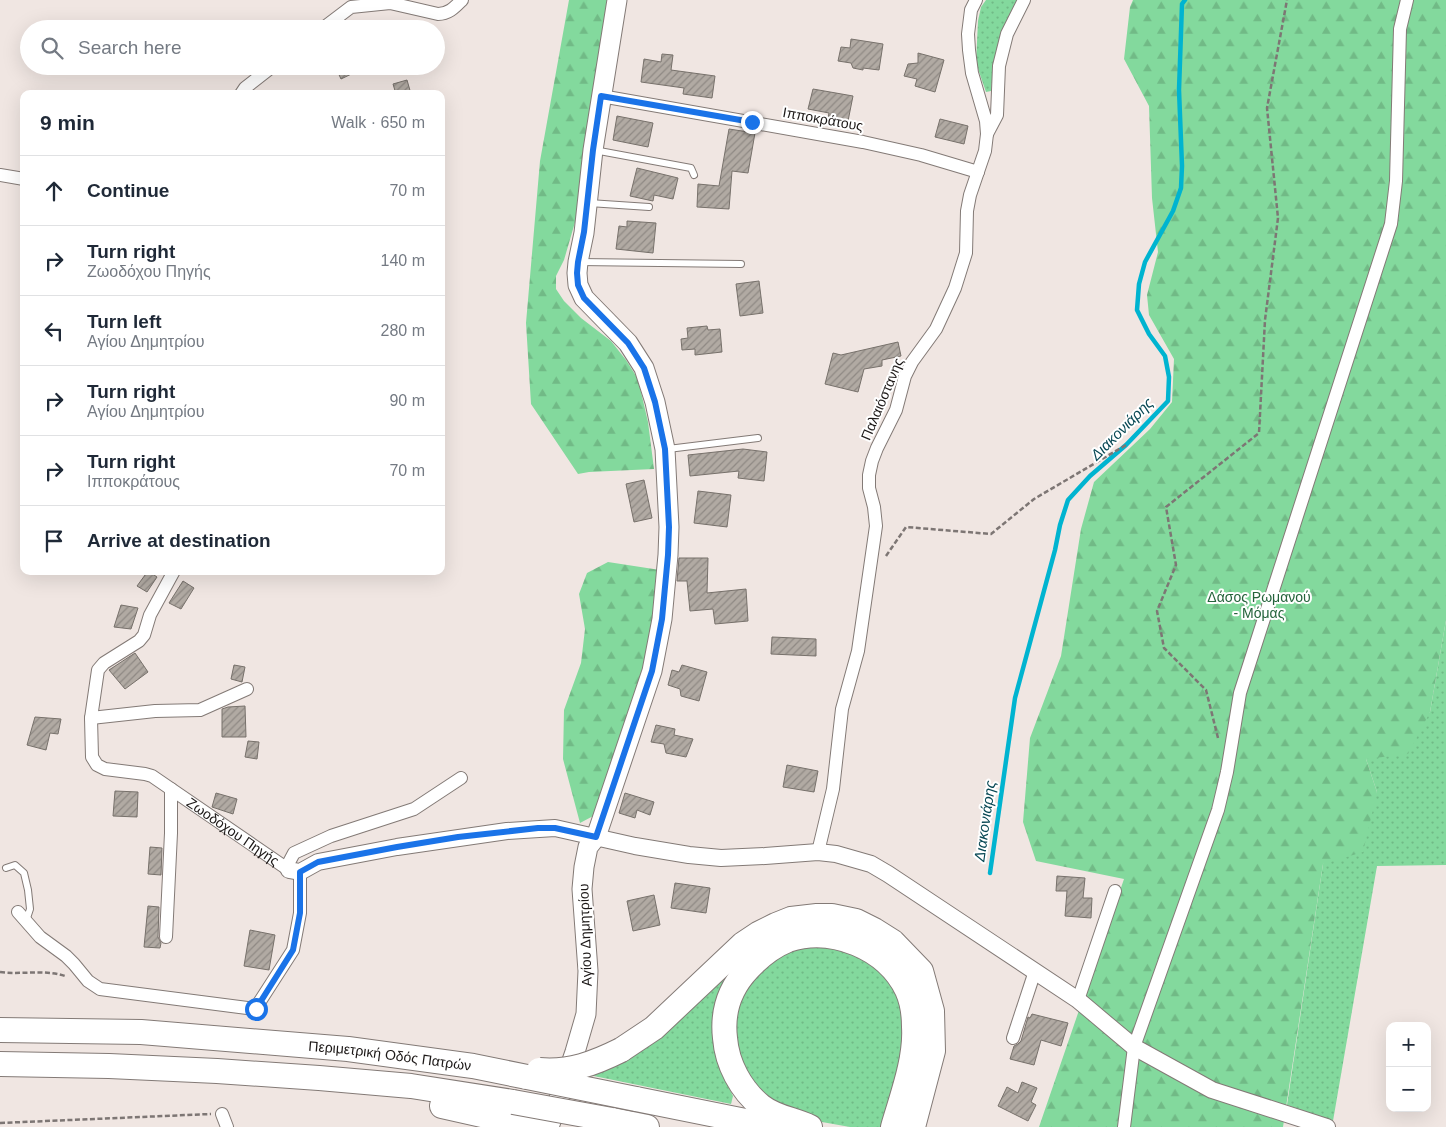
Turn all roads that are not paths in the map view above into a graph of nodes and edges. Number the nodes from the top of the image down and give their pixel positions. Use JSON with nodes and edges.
{"nodes":[{"id":1,"x":462,"y":0,"type":"edge"},
{"id":2,"x":616,"y":0,"type":"edge"},
{"id":3,"x":976,"y":0,"type":"edge"},
{"id":4,"x":1024,"y":0,"type":"edge"},
{"id":5,"x":1407,"y":0,"type":"edge"},
{"id":6,"x":392,"y":2,"type":"edge"},
{"id":7,"x":353,"y":3,"type":"edge"},
{"id":8,"x":333,"y":20,"type":"edge"},
{"id":9,"x":262,"y":75,"type":"edge"},
{"id":10,"x":244,"y":90,"type":"edge"},
{"id":11,"x":601,"y":96,"type":"junction"},
{"id":12,"x":987,"y":134,"type":"junction"},
{"id":13,"x":593,"y":150,"type":"junction"},
{"id":14,"x":978,"y":172,"type":"junction"},
{"id":15,"x":694,"y":175,"type":"dead end"},
{"id":16,"x":0,"y":176,"type":"edge"},
{"id":17,"x":20,"y":178,"type":"edge"},
{"id":18,"x":588,"y":203,"type":"junction"},
{"id":19,"x":649,"y":207,"type":"dead end"},
{"id":20,"x":578,"y":262,"type":"junction"},
{"id":21,"x":741,"y":264,"type":"dead end"},
{"id":22,"x":758,"y":438,"type":"dead end"},
{"id":23,"x":665,"y":449,"type":"junction"},
{"id":24,"x":172,"y":575,"type":"edge"},
{"id":25,"x":247,"y":689,"type":"dead end"},
{"id":26,"x":92,"y":718,"type":"junction"},
{"id":27,"x":461,"y":778,"type":"dead end"},
{"id":28,"x":171,"y":789,"type":"junction"},
{"id":29,"x":596,"y":837,"type":"junction"},
{"id":30,"x":818,"y":852,"type":"junction"},
{"id":31,"x":6,"y":868,"type":"dead end"},
{"id":32,"x":292,"y":870,"type":"junction"},
{"id":33,"x":1115,"y":891,"type":"dead end"},
{"id":34,"x":22,"y":917,"type":"joint"},
{"id":35,"x":166,"y":937,"type":"dead end"},
{"id":36,"x":1035,"y":972,"type":"junction"},
{"id":37,"x":1078,"y":1000,"type":"junction"},
{"id":38,"x":0,"y":1030,"type":"edge"},
{"id":39,"x":1013,"y":1038,"type":"dead end"},
{"id":40,"x":1134,"y":1047,"type":"junction"},
{"id":41,"x":0,"y":1064,"type":"edge"},
{"id":42,"x":529,"y":1073,"type":"junction"},
{"id":43,"x":511,"y":1111,"type":"junction"},
{"id":44,"x":222,"y":1114,"type":"road end"},
{"id":45,"x":227,"y":1127,"type":"edge"},
{"id":46,"x":535,"y":1127,"type":"edge"},
{"id":47,"x":549,"y":1127,"type":"edge"},
{"id":48,"x":648,"y":1127,"type":"edge"},
{"id":49,"x":776,"y":1127,"type":"edge"},
{"id":50,"x":810,"y":1127,"type":"edge"},
{"id":51,"x":893,"y":1127,"type":"edge"},
{"id":52,"x":913,"y":1127,"type":"edge"},
{"id":53,"x":1124,"y":1127,"type":"edge"},
{"id":54,"x":1327,"y":1127,"type":"edge"}],
"edges":[{"from":1,"to":6,"type":"street"},
{"from":2,"to":11,"type":"main road","name":"Αγίου Δημητρίου"},
{"from":3,"to":12,"type":"street","name":"Παλαιόστανης"},
{"from":4,"to":12,"type":"street"},
{"from":5,"to":40,"type":"street"},
{"from":6,"to":7,"type":"street"},
{"from":7,"to":8,"type":"street"},
{"from":9,"to":10,"type":"street"},
{"from":11,"to":13,"type":"main road","name":"Αγίου Δημητρίου"},
{"from":11,"to":14,"type":"street","name":"Ιπποκράτους"},
{"from":12,"to":14,"type":"street","name":"Παλαιόστανης"},
{"from":13,"to":15,"type":"lane"},
{"from":13,"to":18,"type":"main road","name":"Αγίου Δημητρίου"},
{"from":14,"to":30,"type":"street","name":"Παλαιόστανης"},
{"from":16,"to":17,"type":"street"},
{"from":18,"to":19,"type":"lane"},
{"from":18,"to":20,"type":"main road","name":"Αγίου Δημητρίου"},
{"from":20,"to":21,"type":"lane"},
{"from":20,"to":23,"type":"main road","name":"Αγίου Δημητρίου"},
{"from":22,"to":23,"type":"lane"},
{"from":23,"to":29,"type":"main road","name":"Αγίου Δημητρίου"},
{"from":24,"to":26,"type":"street","name":"Ζωοδόχου Πηγής"},
{"from":25,"to":26,"type":"street"},
{"from":26,"to":28,"type":"street","name":"Ζωοδόχου Πηγής"},
{"from":27,"to":32,"type":"street"},
{"from":28,"to":32,"type":"street","name":"Ζωοδόχου Πηγής"},
{"from":28,"to":35,"type":"street"},
{"from":29,"to":30,"type":"street"},
{"from":29,"to":32,"type":"street"},
{"from":29,"to":47,"type":"main road","name":"Αγίου Δημητρίου"},
{"from":30,"to":36,"type":"street"},
{"from":31,"to":34,"type":"lane"},
{"from":32,"to":34,"type":"street"},
{"from":33,"to":37,"type":"street"},
{"from":36,"to":37,"type":"street"},
{"from":36,"to":39,"type":"street"},
{"from":37,"to":40,"type":"street"},
{"from":38,"to":42,"type":"highway","name":"Περιμετρική Οδός Πατρών"},
{"from":40,"to":53,"type":"street"},
{"from":40,"to":54,"type":"street"},
{"from":41,"to":43,"type":"highway","name":"Περιμετρική Οδός Πατρών"},
{"from":42,"to":49,"type":"highway","bridge":true},
{"from":42,"to":52,"type":"highway","bridge":true},
{"from":43,"to":46,"type":"highway"},
{"from":43,"to":48,"type":"highway","name":"Περιμετρική Οδός Πατρών","bridge":true},
{"from":44,"to":45,"type":"street"},
{"from":50,"to":51,"type":"highway"}]}
